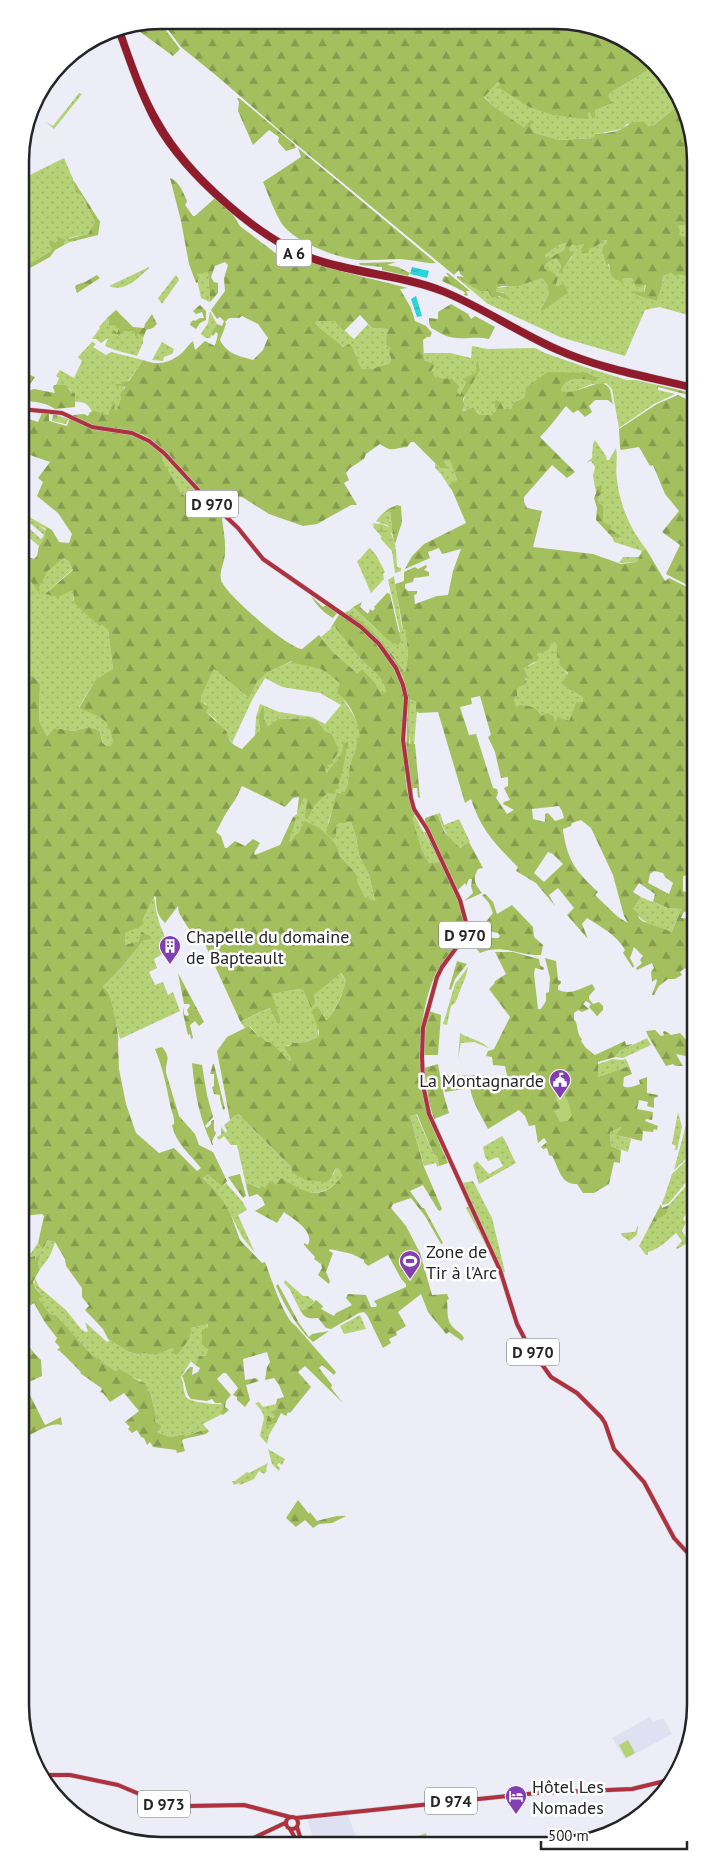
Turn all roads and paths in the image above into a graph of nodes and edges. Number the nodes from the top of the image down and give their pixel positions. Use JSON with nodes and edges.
{"nodes":[{"id":1,"x":121,"y":35,"type":"edge"},
{"id":2,"x":687,"y":387,"type":"edge"},
{"id":3,"x":29,"y":410,"type":"edge"},
{"id":4,"x":687,"y":1552,"type":"edge"},
{"id":5,"x":49,"y":1775,"type":"edge"},
{"id":6,"x":663,"y":1781,"type":"edge"},
{"id":7,"x":313,"y":1816,"type":"junction"},
{"id":8,"x":296,"y":1818,"type":"junction"},
{"id":9,"x":287,"y":1820,"type":"junction"},
{"id":10,"x":298,"y":1825,"type":"junction"},
{"id":11,"x":289,"y":1828,"type":"junction"},
{"id":12,"x":269,"y":1831,"type":"junction"},
{"id":13,"x":256,"y":1837,"type":"edge"},
{"id":14,"x":296,"y":1837,"type":"edge"},
{"id":15,"x":299,"y":1837,"type":"edge"}],
"edges":[{"from":1,"to":2,"type":"highway","number":"A 6"},
{"from":3,"to":4,"type":"main road","number":"D 970"},
{"from":5,"to":9,"type":"main road","number":"D 973"},
{"from":6,"to":7,"type":"main road","number":"D 974"},
{"from":7,"to":8,"type":"main road","number":"D 974"},
{"from":7,"to":10,"type":"main road","number":"D 974"},
{"from":8,"to":9,"type":"main road"},
{"from":8,"to":10,"type":"main road"},
{"from":9,"to":11,"type":"main road"},
{"from":9,"to":12,"type":"main road"},
{"from":10,"to":11,"type":"main road"},
{"from":10,"to":15,"type":"main road"},
{"from":11,"to":12,"type":"main road"},
{"from":11,"to":14,"type":"main road"},
{"from":12,"to":13,"type":"main road"}]}
